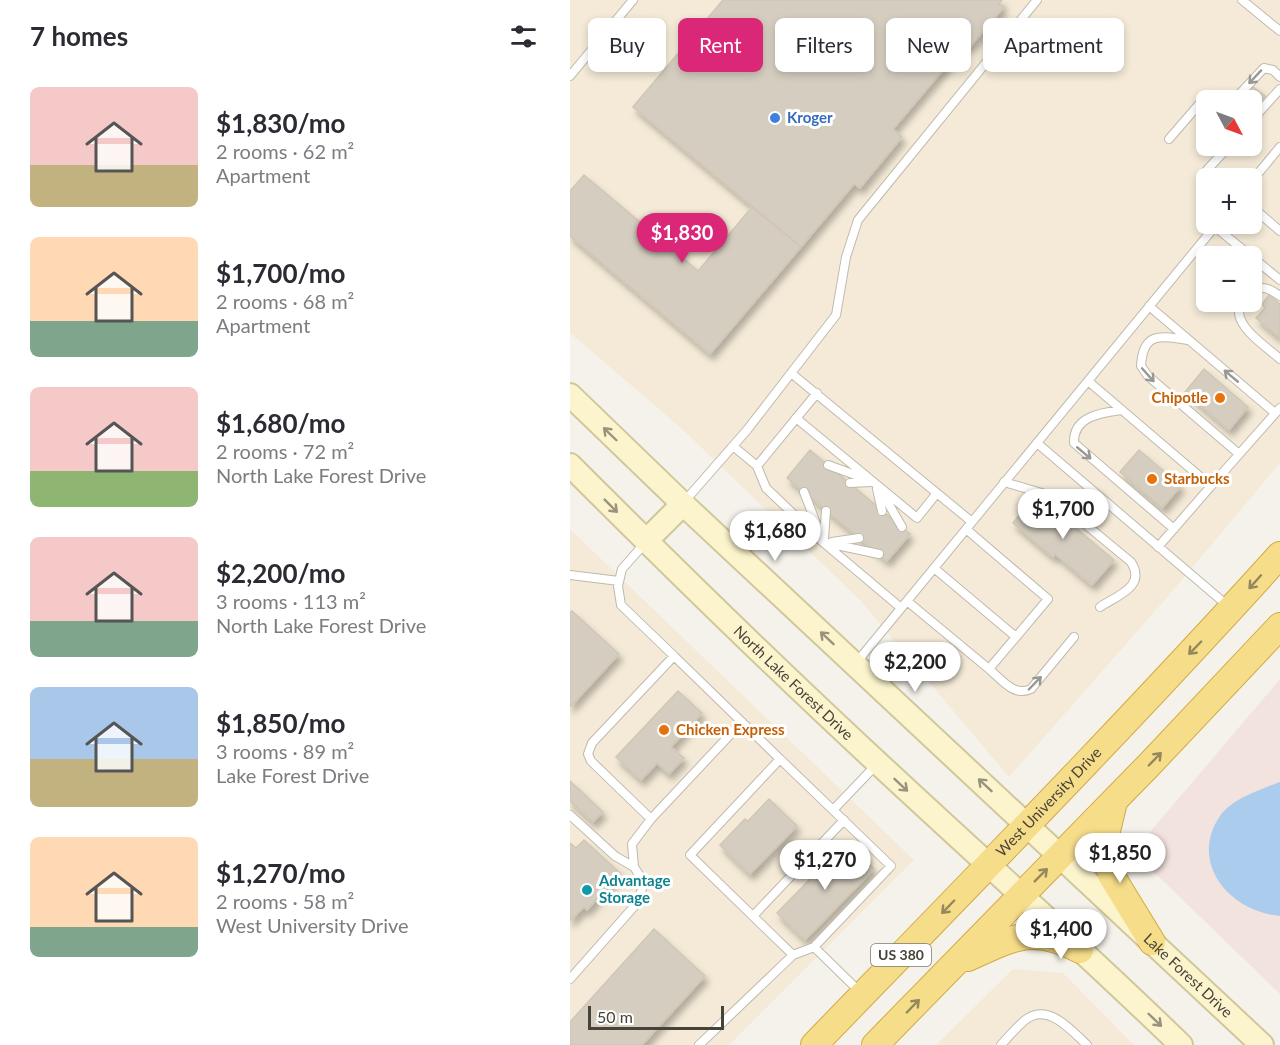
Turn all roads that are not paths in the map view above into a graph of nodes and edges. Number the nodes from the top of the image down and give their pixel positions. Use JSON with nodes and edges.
{"nodes":[{"id":1,"x":633,"y":0,"type":"edge"},
{"id":2,"x":1037,"y":0,"type":"edge"},
{"id":3,"x":1242,"y":0,"type":"edge"},
{"id":4,"x":1280,"y":32,"type":"edge"},
{"id":5,"x":570,"y":76,"type":"edge"},
{"id":6,"x":1280,"y":77,"type":"edge"},
{"id":7,"x":1280,"y":89,"type":"edge"},
{"id":8,"x":1243,"y":90,"type":"edge"},
{"id":9,"x":1262,"y":109,"type":"edge"},
{"id":10,"x":1196,"y":112,"type":"edge"},
{"id":11,"x":1169,"y":140,"type":"dead end"},
{"id":12,"x":1280,"y":147,"type":"edge"},
{"id":13,"x":1220,"y":156,"type":"edge"},
{"id":14,"x":1209,"y":168,"type":"edge"},
{"id":15,"x":1262,"y":169,"type":"edge"},
{"id":16,"x":1262,"y":215,"type":"edge"},
{"id":17,"x":1280,"y":217,"type":"edge"},
{"id":18,"x":1277,"y":228,"type":"edge"},
{"id":19,"x":1208,"y":234,"type":"edge"},
{"id":20,"x":1225,"y":234,"type":"edge"},
{"id":21,"x":1239,"y":246,"type":"edge"},
{"id":22,"x":1262,"y":266,"type":"edge"},
{"id":23,"x":1280,"y":280,"type":"edge"},
{"id":24,"x":1262,"y":288,"type":"edge"},
{"id":25,"x":1280,"y":296,"type":"edge"},
{"id":26,"x":1149,"y":306,"type":"junction"},
{"id":27,"x":1240,"y":312,"type":"edge"},
{"id":28,"x":1188,"y":340,"type":"junction"},
{"id":29,"x":1280,"y":359,"type":"edge"},
{"id":30,"x":791,"y":372,"type":"junction"},
{"id":31,"x":1088,"y":381,"type":"junction"},
{"id":32,"x":817,"y":393,"type":"junction"},
{"id":33,"x":570,"y":395,"type":"edge"},
{"id":34,"x":1122,"y":410,"type":"junction"},
{"id":35,"x":1278,"y":410,"type":"edge"},
{"id":36,"x":796,"y":418,"type":"junction"},
{"id":37,"x":1037,"y":443,"type":"junction"},
{"id":38,"x":733,"y":446,"type":"junction"},
{"id":39,"x":1239,"y":454,"type":"junction"},
{"id":40,"x":570,"y":465,"type":"edge"},
{"id":41,"x":828,"y":465,"type":"dead end"},
{"id":42,"x":757,"y":466,"type":"junction"},
{"id":43,"x":875,"y":482,"type":"junction"},
{"id":44,"x":1004,"y":482,"type":"junction"},
{"id":45,"x":850,"y":483,"type":"dead end"},
{"id":46,"x":1211,"y":486,"type":"junction"},
{"id":47,"x":804,"y":492,"type":"dead end"},
{"id":48,"x":937,"y":493,"type":"junction"},
{"id":49,"x":682,"y":504,"type":"junction"},
{"id":50,"x":826,"y":511,"type":"dead end"},
{"id":51,"x":882,"y":511,"type":"dead end"},
{"id":52,"x":969,"y":526,"type":"junction"},
{"id":53,"x":902,"y":527,"type":"dead end"},
{"id":54,"x":1174,"y":529,"type":"junction"},
{"id":55,"x":859,"y":538,"type":"dead end"},
{"id":56,"x":646,"y":541,"type":"junction"},
{"id":57,"x":824,"y":543,"type":"junction"},
{"id":58,"x":1158,"y":548,"type":"junction"},
{"id":59,"x":879,"y":554,"type":"dead end"},
{"id":60,"x":1280,"y":555,"type":"edge"},
{"id":61,"x":934,"y":568,"type":"junction"},
{"id":62,"x":570,"y":575,"type":"edge"},
{"id":63,"x":619,"y":581,"type":"junction"},
{"id":64,"x":907,"y":601,"type":"junction"},
{"id":65,"x":1100,"y":607,"type":"dead end"},
{"id":66,"x":901,"y":608,"type":"junction"},
{"id":67,"x":1231,"y":609,"type":"junction"},
{"id":68,"x":1280,"y":626,"type":"edge"},
{"id":69,"x":1016,"y":637,"type":"junction"},
{"id":70,"x":1074,"y":638,"type":"dead end"},
{"id":71,"x":674,"y":656,"type":"junction"},
{"id":72,"x":855,"y":665,"type":"junction"},
{"id":73,"x":989,"y":669,"type":"junction"},
{"id":74,"x":742,"y":722,"type":"junction"},
{"id":75,"x":780,"y":759,"type":"junction"},
{"id":76,"x":878,"y":763,"type":"junction"},
{"id":77,"x":1114,"y":801,"type":"junction"},
{"id":78,"x":833,"y":810,"type":"junction"},
{"id":79,"x":570,"y":815,"type":"edge"},
{"id":80,"x":651,"y":819,"type":"junction"},
{"id":81,"x":844,"y":820,"type":"junction"},
{"id":82,"x":1027,"y":825,"type":"junction"},
{"id":83,"x":1061,"y":856,"type":"junction"},
{"id":84,"x":989,"y":865,"type":"junction"},
{"id":85,"x":634,"y":867,"type":"junction"},
{"id":86,"x":1022,"y":895,"type":"junction"},
{"id":87,"x":753,"y":916,"type":"junction"},
{"id":88,"x":1152,"y":942,"type":"junction"},
{"id":89,"x":814,"y":947,"type":"junction"},
{"id":90,"x":1080,"y":950,"type":"junction"},
{"id":91,"x":793,"y":955,"type":"junction"},
{"id":92,"x":952,"y":966,"type":"junction"},
{"id":93,"x":570,"y":979,"type":"edge"},
{"id":94,"x":863,"y":994,"type":"junction"},
{"id":95,"x":699,"y":1045,"type":"edge"},
{"id":96,"x":814,"y":1045,"type":"edge"},
{"id":97,"x":875,"y":1045,"type":"edge"},
{"id":98,"x":1001,"y":1045,"type":"edge"},
{"id":99,"x":1087,"y":1045,"type":"edge"},
{"id":100,"x":1181,"y":1045,"type":"edge"},
{"id":101,"x":1262,"y":1045,"type":"edge"}],
"edges":[{"from":1,"to":5,"type":"lane"},
{"from":2,"to":30,"type":"lane"},
{"from":3,"to":4,"type":"lane"},
{"from":6,"to":8,"type":"lane","one_way":true},
{"from":7,"to":9,"type":"lane"},
{"from":10,"to":11,"type":"lane"},
{"from":12,"to":15,"type":"lane"},
{"from":13,"to":14,"type":"lane"},
{"from":16,"to":18,"type":"lane"},
{"from":17,"to":18,"type":"lane"},
{"from":19,"to":26,"type":"lane"},
{"from":20,"to":21,"type":"lane"},
{"from":22,"to":23,"type":"lane"},
{"from":24,"to":25,"type":"lane"},
{"from":26,"to":28,"type":"lane"},
{"from":26,"to":31,"type":"lane"},
{"from":27,"to":29,"type":"lane"},
{"from":35,"to":28,"type":"lane","one_way":true},
{"from":28,"to":39,"type":"lane","one_way":true},
{"from":30,"to":32,"type":"lane"},
{"from":30,"to":38,"type":"lane"},
{"from":31,"to":34,"type":"lane"},
{"from":31,"to":37,"type":"lane"},
{"from":32,"to":36,"type":"lane"},
{"from":32,"to":48,"type":"lane"},
{"from":49,"to":33,"type":"main road","one_way":true},
{"from":34,"to":46,"type":"lane"},
{"from":34,"to":54,"type":"lane","one_way":true},
{"from":35,"to":39,"type":"lane"},
{"from":36,"to":42,"type":"lane"},
{"from":36,"to":43,"type":"lane"},
{"from":37,"to":44,"type":"lane"},
{"from":37,"to":58,"type":"lane"},
{"from":38,"to":42,"type":"lane"},
{"from":38,"to":49,"type":"lane"},
{"from":39,"to":46,"type":"lane"},
{"from":40,"to":56,"type":"main road","name":"North Lake Forest Drive","one_way":true},
{"from":41,"to":43,"type":"lane"},
{"from":42,"to":57,"type":"lane"},
{"from":43,"to":45,"type":"lane"},
{"from":43,"to":48,"type":"lane"},
{"from":43,"to":51,"type":"lane"},
{"from":43,"to":53,"type":"lane"},
{"from":44,"to":52,"type":"lane"},
{"from":44,"to":65,"type":"lane"},
{"from":46,"to":54,"type":"lane"},
{"from":47,"to":57,"type":"lane"},
{"from":48,"to":52,"type":"lane"},
{"from":49,"to":56,"type":"main road"},
{"from":72,"to":49,"type":"main road","one_way":true},
{"from":50,"to":57,"type":"lane"},
{"from":52,"to":61,"type":"lane"},
{"from":52,"to":69,"type":"lane"},
{"from":54,"to":58,"type":"lane"},
{"from":55,"to":57,"type":"lane"},
{"from":56,"to":63,"type":"lane"},
{"from":56,"to":76,"type":"main road","name":"North Lake Forest Drive"},
{"from":57,"to":59,"type":"lane"},
{"from":57,"to":66,"type":"lane"},
{"from":58,"to":67,"type":"lane"},
{"from":60,"to":67,"type":"highway","name":"West University Drive","number":"US 380","one_way":true},
{"from":61,"to":64,"type":"lane"},
{"from":61,"to":69,"type":"lane"},
{"from":62,"to":63,"type":"lane"},
{"from":63,"to":71,"type":"lane"},
{"from":64,"to":66,"type":"lane"},
{"from":64,"to":73,"type":"lane"},
{"from":66,"to":72,"type":"lane"},
{"from":67,"to":82,"type":"highway","name":"West University Drive","number":"US 380","one_way":true},
{"from":77,"to":68,"type":"highway","number":"US 380","one_way":true},
{"from":69,"to":73,"type":"lane"},
{"from":73,"to":70,"type":"lane","one_way":true},
{"from":71,"to":74,"type":"lane"},
{"from":71,"to":80,"type":"lane"},
{"from":82,"to":72,"type":"main road","one_way":true},
{"from":74,"to":75,"type":"lane"},
{"from":74,"to":80,"type":"lane"},
{"from":75,"to":78,"type":"lane"},
{"from":75,"to":87,"type":"lane"},
{"from":76,"to":78,"type":"lane"},
{"from":76,"to":84,"type":"main road","name":"North Lake Forest Drive","one_way":true},
{"from":77,"to":83,"type":"highway","number":"US 380"},
{"from":77,"to":88,"type":"highway"},
{"from":78,"to":81,"type":"lane"},
{"from":79,"to":85,"type":"lane"},
{"from":80,"to":85,"type":"lane"},
{"from":81,"to":87,"type":"lane"},
{"from":81,"to":89,"type":"lane"},
{"from":82,"to":83,"type":"main road"},
{"from":82,"to":84,"type":"highway","name":"West University Drive","number":"US 380"},
{"from":86,"to":83,"type":"highway","number":"US 380","one_way":true},
{"from":83,"to":88,"type":"main road","name":"Lake Forest Drive"},
{"from":84,"to":86,"type":"main road","name":"North Lake Forest Drive"},
{"from":84,"to":94,"type":"highway","name":"West University Drive","number":"US 380","one_way":true},
{"from":85,"to":93,"type":"lane"},
{"from":86,"to":90,"type":"main road"},
{"from":86,"to":92,"type":"highway","number":"US 380"},
{"from":87,"to":91,"type":"lane"},
{"from":88,"to":101,"type":"main road","name":"Lake Forest Drive"},
{"from":89,"to":91,"type":"lane"},
{"from":89,"to":94,"type":"lane"},
{"from":90,"to":92,"type":"highway"},
{"from":90,"to":100,"type":"main road","one_way":true},
{"from":91,"to":95,"type":"lane"},
{"from":97,"to":92,"type":"highway","number":"US 380","one_way":true},
{"from":94,"to":96,"type":"highway","name":"West University Drive","number":"US 380"},
{"from":98,"to":99,"type":"lane"}]}
